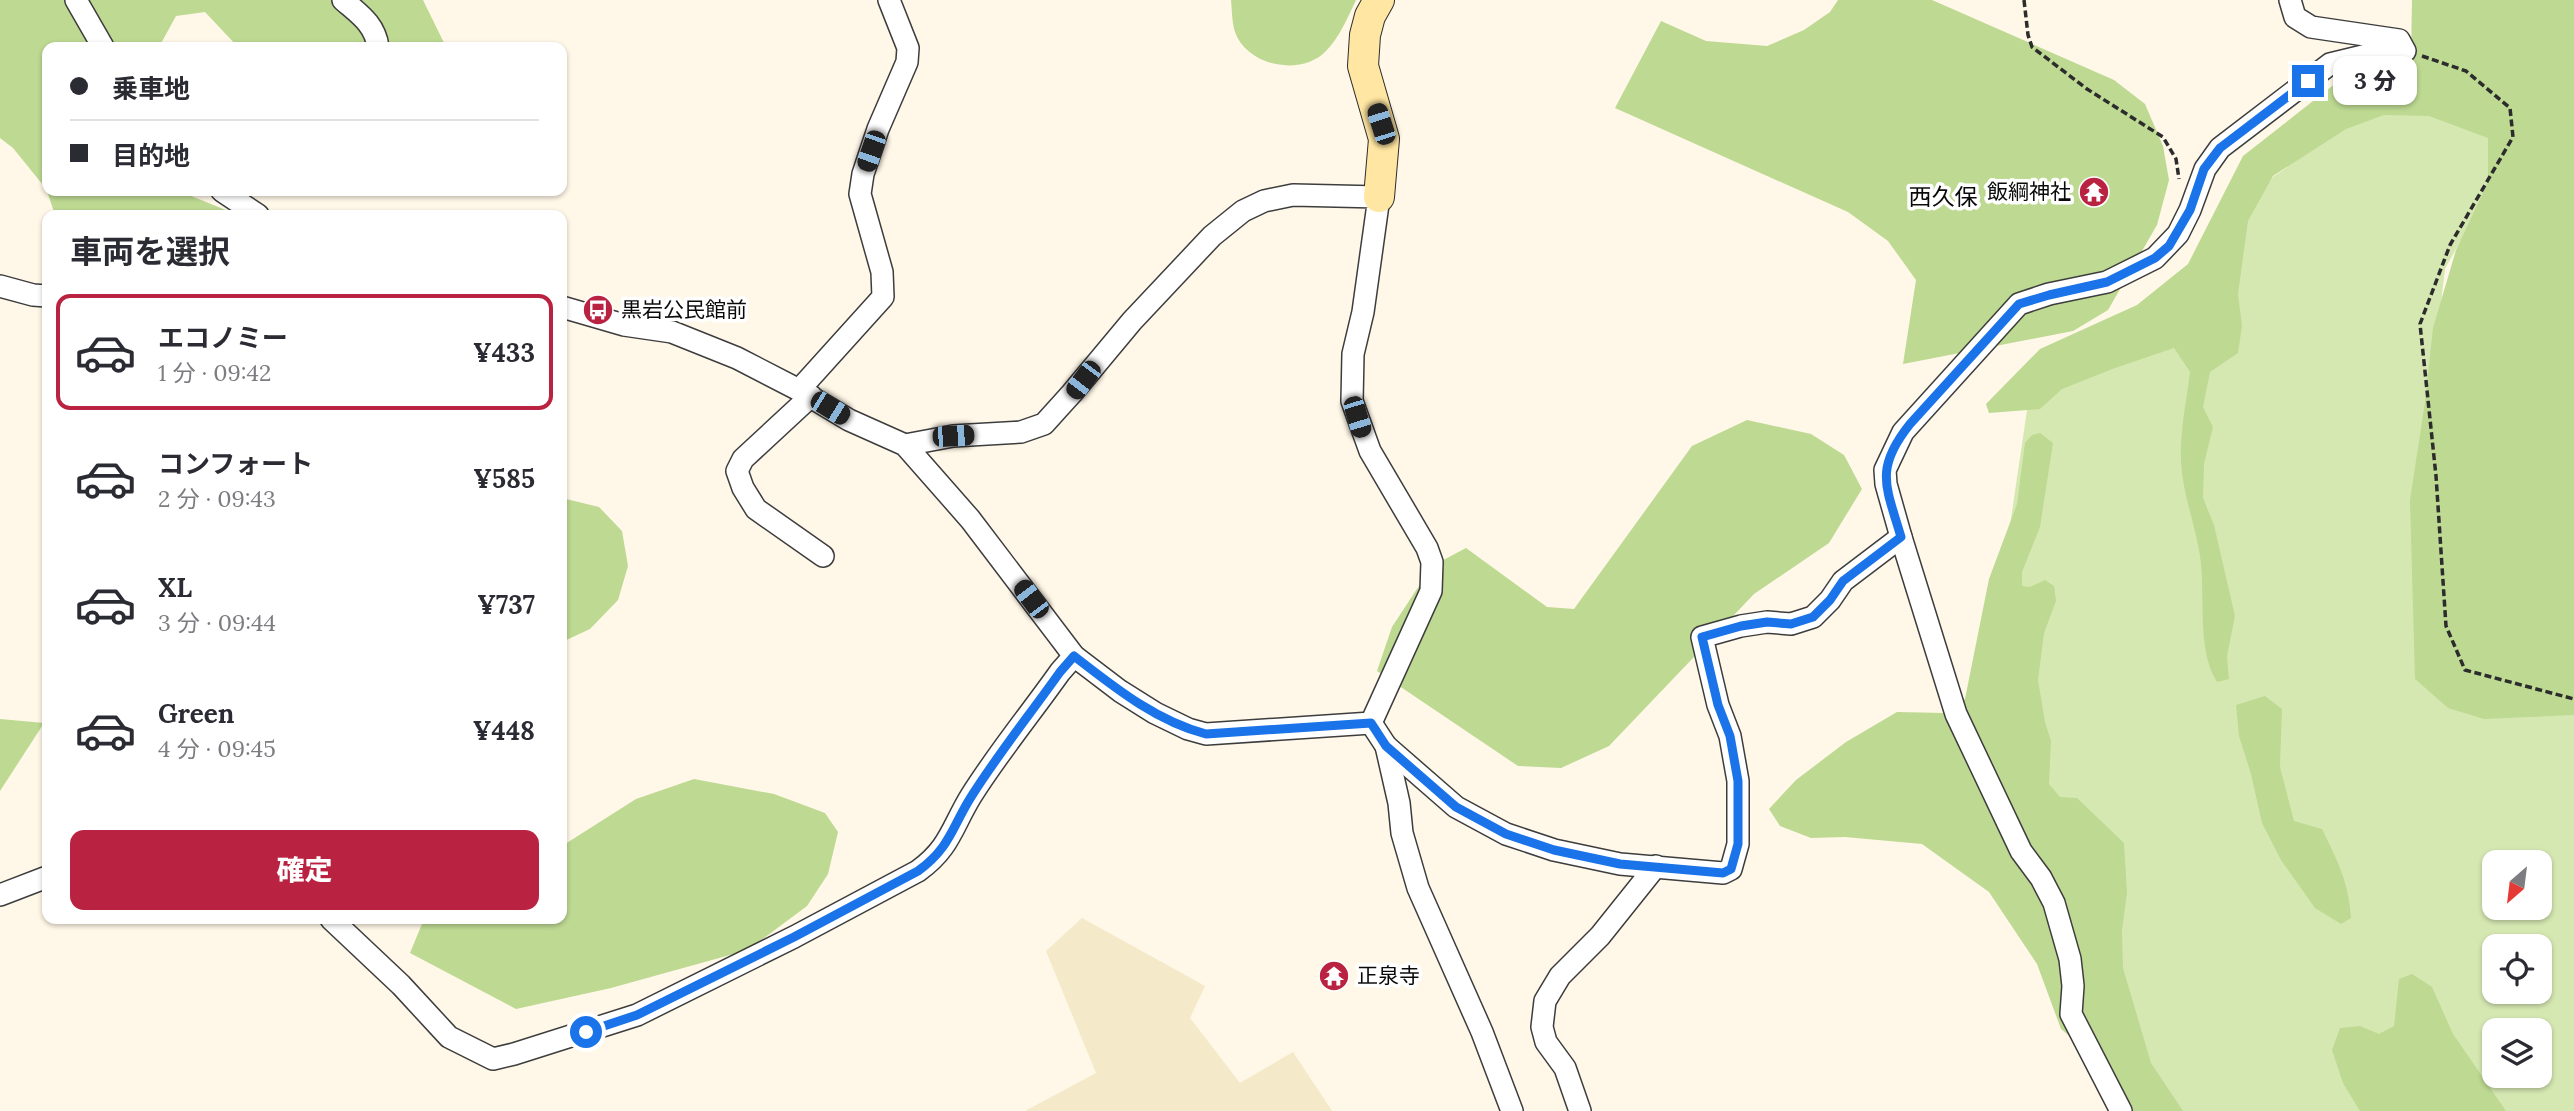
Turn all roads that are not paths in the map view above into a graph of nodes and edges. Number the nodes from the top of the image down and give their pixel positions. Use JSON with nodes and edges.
{"nodes":[{"id":1,"x":76,"y":0,"type":"edge"},
{"id":2,"x":343,"y":0,"type":"edge"},
{"id":3,"x":889,"y":0,"type":"edge"},
{"id":4,"x":1379,"y":0,"type":"edge"},
{"id":5,"x":2290,"y":0,"type":"edge"},
{"id":6,"x":100,"y":42,"type":"edge"},
{"id":7,"x":376,"y":42,"type":"edge"},
{"id":8,"x":233,"y":196,"type":"edge"},
{"id":9,"x":1379,"y":197,"type":"junction"},
{"id":10,"x":252,"y":210,"type":"edge"},
{"id":11,"x":0,"y":286,"type":"edge"},
{"id":12,"x":42,"y":296,"type":"edge"},
{"id":13,"x":567,"y":308,"type":"edge"},
{"id":14,"x":805,"y":393,"type":"junction"},
{"id":15,"x":905,"y":445,"type":"junction"},
{"id":16,"x":1901,"y":537,"type":"junction"},
{"id":17,"x":823,"y":556,"type":"dead end"},
{"id":18,"x":1074,"y":656,"type":"junction"},
{"id":19,"x":1371,"y":723,"type":"junction"},
{"id":20,"x":1386,"y":746,"type":"junction"},
{"id":21,"x":1656,"y":866,"type":"junction"},
{"id":22,"x":42,"y":879,"type":"edge"},
{"id":23,"x":0,"y":895,"type":"edge"},
{"id":24,"x":336,"y":924,"type":"edge"},
{"id":25,"x":1512,"y":1111,"type":"edge"},
{"id":26,"x":1580,"y":1111,"type":"edge"},
{"id":27,"x":2121,"y":1111,"type":"edge"}],
"edges":[{"from":1,"to":6,"type":"street"},
{"from":2,"to":7,"type":"street"},
{"from":3,"to":14,"type":"street"},
{"from":4,"to":9,"type":"street"},
{"from":5,"to":16,"type":"street"},
{"from":8,"to":10,"type":"street"},
{"from":9,"to":15,"type":"street"},
{"from":9,"to":19,"type":"street"},
{"from":11,"to":12,"type":"street"},
{"from":13,"to":14,"type":"street"},
{"from":14,"to":15,"type":"street"},
{"from":14,"to":17,"type":"street"},
{"from":15,"to":18,"type":"street"},
{"from":16,"to":21,"type":"street"},
{"from":16,"to":27,"type":"street"},
{"from":18,"to":19,"type":"street"},
{"from":18,"to":24,"type":"street"},
{"from":19,"to":20,"type":"street"},
{"from":20,"to":21,"type":"street"},
{"from":20,"to":25,"type":"street"},
{"from":21,"to":26,"type":"street"},
{"from":22,"to":23,"type":"street"}]}
